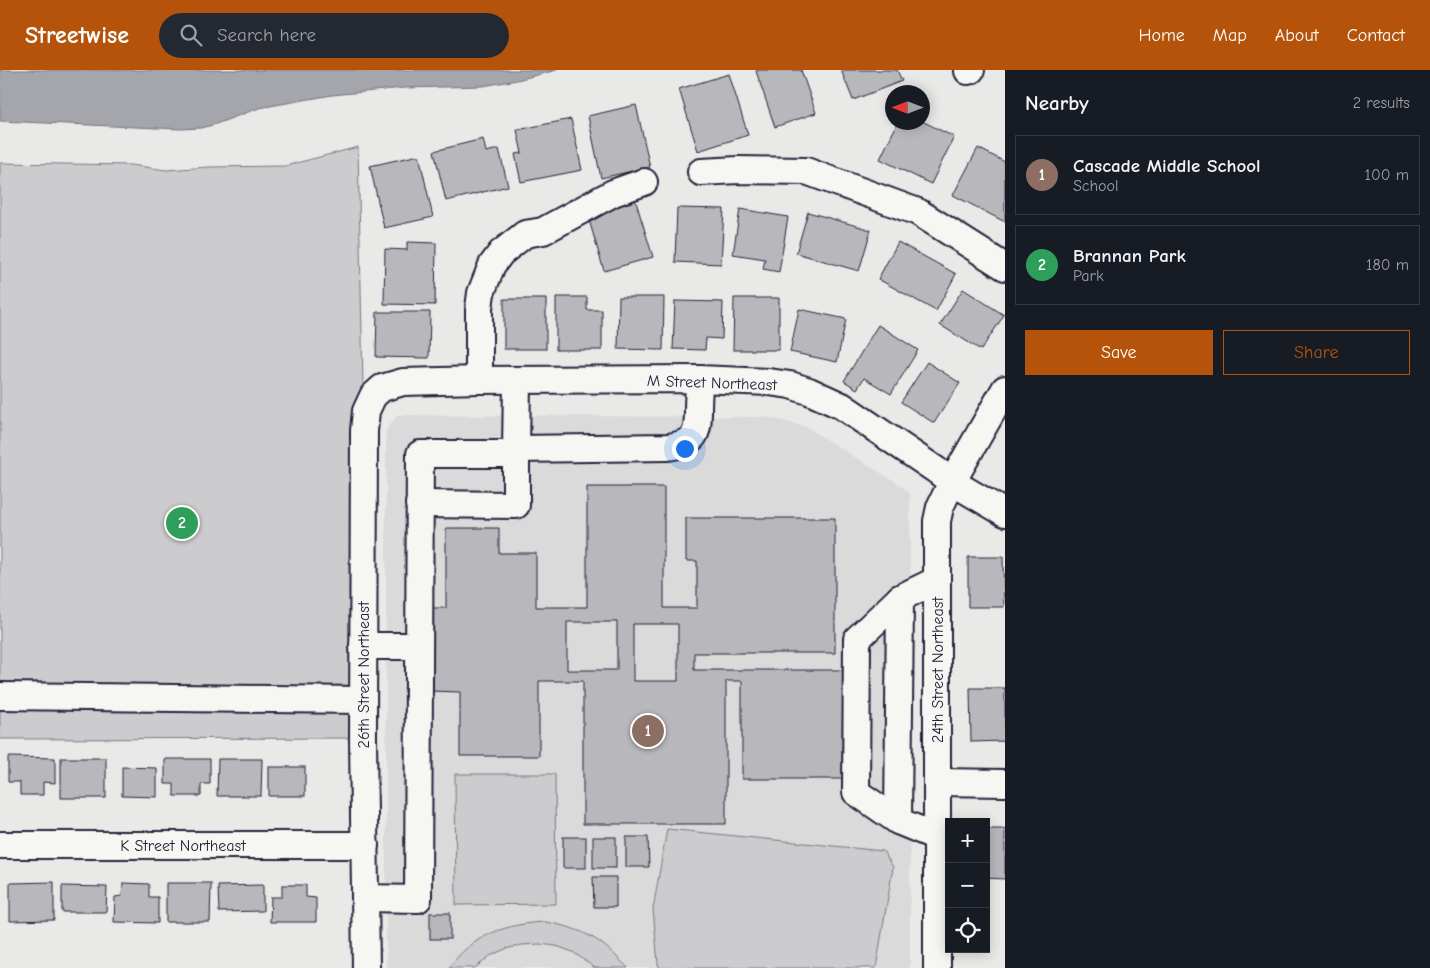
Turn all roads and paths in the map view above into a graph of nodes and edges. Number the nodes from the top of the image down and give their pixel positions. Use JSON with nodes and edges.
{"nodes":[{"id":1,"x":701,"y":172,"type":"dead end"},
{"id":2,"x":644,"y":182,"type":"dead end"},
{"id":3,"x":1005,"y":267,"type":"edge"},
{"id":4,"x":699,"y":379,"type":"junction"},
{"id":5,"x":479,"y":380,"type":"junction"},
{"id":6,"x":517,"y":380,"type":"junction"},
{"id":7,"x":382,"y":388,"type":"joint"},
{"id":8,"x":1005,"y":389,"type":"edge"},
{"id":9,"x":516,"y":451,"type":"junction"},
{"id":10,"x":952,"y":482,"type":"junction"},
{"id":11,"x":419,"y":504,"type":"junction"},
{"id":12,"x":1005,"y":513,"type":"edge"},
{"id":13,"x":937,"y":580,"type":"junction"},
{"id":14,"x":900,"y":598,"type":"junction"},
{"id":15,"x":363,"y":646,"type":"junction"},
{"id":16,"x":419,"y":646,"type":"junction"},
{"id":17,"x":0,"y":696,"type":"edge"},
{"id":18,"x":363,"y":700,"type":"junction"},
{"id":19,"x":937,"y":782,"type":"junction"},
{"id":20,"x":1005,"y":782,"type":"edge"},
{"id":21,"x":898,"y":821,"type":"junction"},
{"id":22,"x":937,"y":837,"type":"junction"},
{"id":23,"x":0,"y":845,"type":"edge"},
{"id":24,"x":365,"y":845,"type":"junction"},
{"id":25,"x":365,"y":898,"type":"junction"},
{"id":26,"x":366,"y":968,"type":"edge"},
{"id":27,"x":937,"y":968,"type":"edge"}],
"edges":[{"from":1,"to":3,"type":"street"},
{"from":2,"to":5,"type":"street"},
{"from":4,"to":6,"type":"street","name":"M Street Northeast"},
{"from":4,"to":9,"type":"street"},
{"from":4,"to":10,"type":"street","name":"M Street Northeast"},
{"from":5,"to":6,"type":"street","name":"M Street Northeast"},
{"from":5,"to":7,"type":"street","name":"M Street Northeast"},
{"from":6,"to":9,"type":"street"},
{"from":7,"to":15,"type":"street","name":"26th Street Northeast"},
{"from":8,"to":10,"type":"street","name":"24th Street Northeast"},
{"from":9,"to":11,"type":"street"},
{"from":9,"to":11,"type":"street"},
{"from":10,"to":12,"type":"street","name":"M Street Northeast"},
{"from":10,"to":13,"type":"street","name":"24th Street Northeast"},
{"from":11,"to":16,"type":"street"},
{"from":13,"to":14,"type":"street"},
{"from":13,"to":19,"type":"street","name":"24th Street Northeast"},
{"from":14,"to":21,"type":"street"},
{"from":14,"to":21,"type":"street"},
{"from":15,"to":16,"type":"street"},
{"from":15,"to":18,"type":"street","name":"26th Street Northeast"},
{"from":16,"to":25,"type":"street"},
{"from":17,"to":18,"type":"street"},
{"from":18,"to":24,"type":"street","name":"26th Street Northeast"},
{"from":19,"to":20,"type":"street"},
{"from":19,"to":22,"type":"street","name":"24th Street Northeast"},
{"from":21,"to":22,"type":"street"},
{"from":22,"to":27,"type":"street","name":"24th Street Northeast"},
{"from":23,"to":24,"type":"street","name":"K Street Northeast"},
{"from":24,"to":25,"type":"street","name":"26th Street Northeast"},
{"from":25,"to":26,"type":"street","name":"26th Street Northeast"}]}
